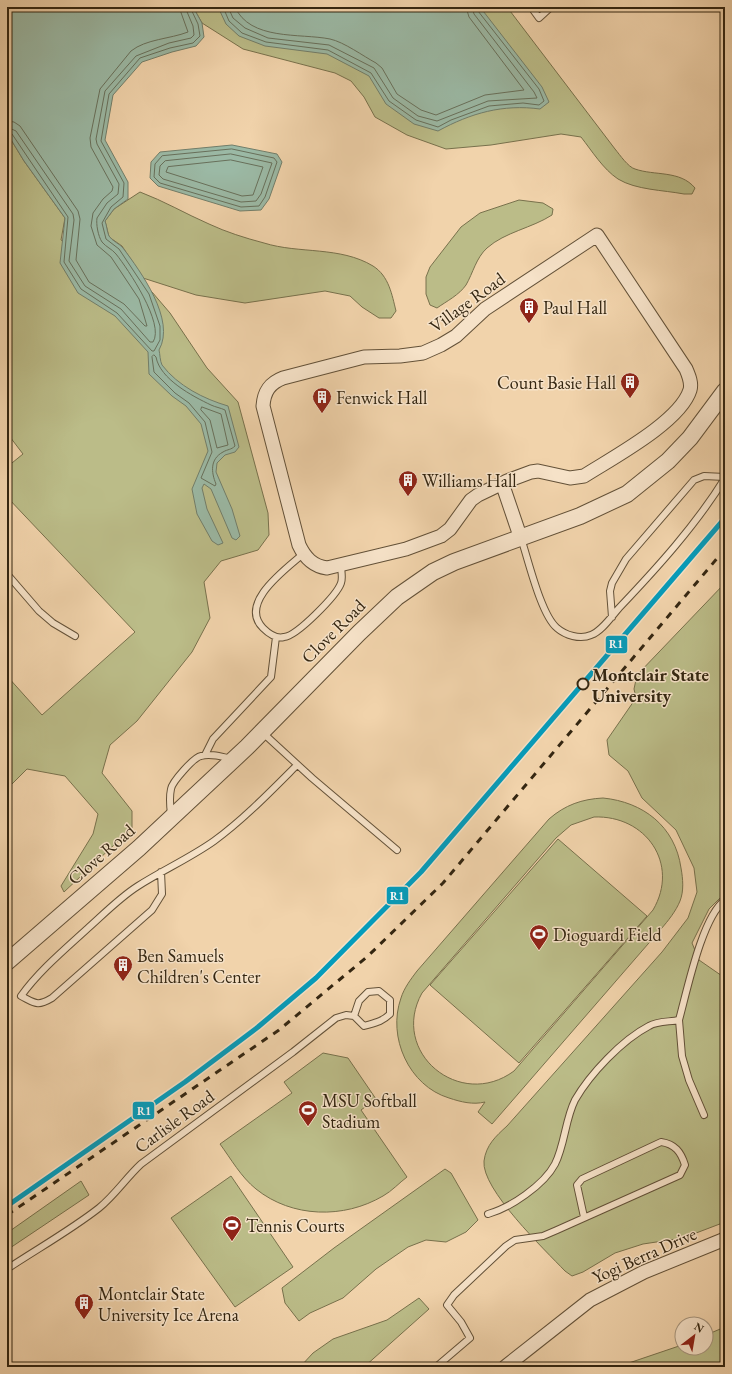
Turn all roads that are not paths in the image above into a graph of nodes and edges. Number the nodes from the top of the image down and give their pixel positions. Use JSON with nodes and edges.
{"nodes":[{"id":1,"x":531,"y":7,"type":"edge"},
{"id":2,"x":551,"y":7,"type":"edge"},
{"id":3,"x":725,"y":392,"type":"edge"},
{"id":4,"x":725,"y":478,"type":"edge"},
{"id":5,"x":502,"y":483,"type":"junction"},
{"id":6,"x":520,"y":536,"type":"junction"},
{"id":7,"x":303,"y":554,"type":"junction"},
{"id":8,"x":341,"y":565,"type":"junction"},
{"id":9,"x":7,"y":574,"type":"edge"},
{"id":10,"x":612,"y":616,"type":"junction"},
{"id":11,"x":75,"y":636,"type":"dead end"},
{"id":12,"x":276,"y":636,"type":"junction"},
{"id":13,"x":262,"y":732,"type":"junction"},
{"id":14,"x":205,"y":755,"type":"junction"},
{"id":15,"x":234,"y":759,"type":"junction"},
{"id":16,"x":297,"y":765,"type":"junction"},
{"id":17,"x":172,"y":817,"type":"junction"},
{"id":18,"x":397,"y":850,"type":"dead end"},
{"id":19,"x":161,"y":872,"type":"junction"},
{"id":20,"x":725,"y":900,"type":"edge"},
{"id":21,"x":7,"y":962,"type":"edge"},
{"id":22,"x":354,"y":1016,"type":"junction"},
{"id":23,"x":679,"y":1020,"type":"junction"},
{"id":24,"x":704,"y":1115,"type":"dead end"},
{"id":25,"x":488,"y":1214,"type":"dead end"},
{"id":26,"x":584,"y":1218,"type":"junction"},
{"id":27,"x":725,"y":1239,"type":"edge"},
{"id":28,"x":7,"y":1269,"type":"edge"},
{"id":29,"x":436,"y":1367,"type":"edge"},
{"id":30,"x":504,"y":1367,"type":"edge"}],
"edges":[{"from":1,"to":2,"type":"lane"},
{"from":3,"to":6,"type":"street","name":"Clove Road"},
{"from":4,"to":10,"type":"lane"},
{"from":4,"to":10,"type":"lane"},
{"from":5,"to":6,"type":"street"},
{"from":5,"to":7,"type":"street","name":"Village Road"},
{"from":5,"to":8,"type":"street","name":"Village Road"},
{"from":6,"to":10,"type":"lane"},
{"from":6,"to":13,"type":"street","name":"Clove Road"},
{"from":7,"to":8,"type":"street","name":"Village Road"},
{"from":7,"to":12,"type":"lane"},
{"from":8,"to":12,"type":"lane"},
{"from":9,"to":11,"type":"lane"},
{"from":12,"to":14,"type":"lane"},
{"from":13,"to":15,"type":"street","name":"Clove Road"},
{"from":13,"to":16,"type":"lane"},
{"from":14,"to":15,"type":"lane"},
{"from":14,"to":17,"type":"lane"},
{"from":15,"to":17,"type":"street","name":"Clove Road"},
{"from":16,"to":18,"type":"lane"},
{"from":16,"to":19,"type":"lane"},
{"from":17,"to":21,"type":"street","name":"Clove Road"},
{"from":19,"to":19,"type":"lane"},
{"from":20,"to":23,"type":"lane"},
{"from":22,"to":22,"type":"lane"},
{"from":22,"to":28,"type":"lane","name":"Carlisle Road"},
{"from":23,"to":24,"type":"lane"},
{"from":23,"to":25,"type":"lane"},
{"from":26,"to":26,"type":"lane"},
{"from":26,"to":29,"type":"lane"},
{"from":27,"to":30,"type":"street","name":"Yogi Berra Drive"}]}
